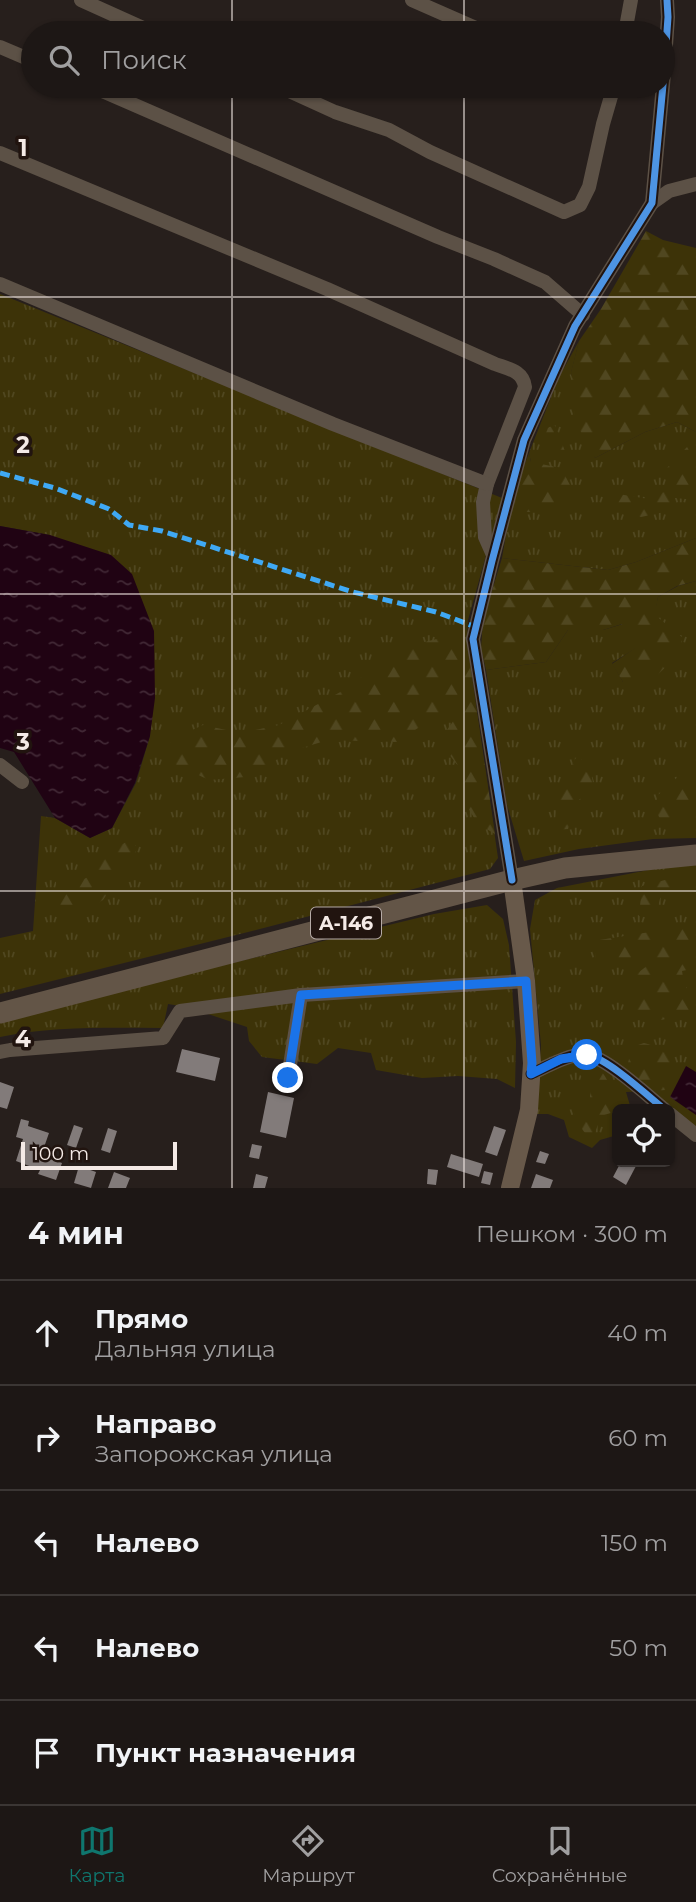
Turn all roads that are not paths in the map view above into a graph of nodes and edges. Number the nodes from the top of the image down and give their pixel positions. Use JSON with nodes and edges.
{"nodes":[{"id":1,"x":81,"y":0,"type":"edge"},
{"id":2,"x":412,"y":0,"type":"edge"},
{"id":3,"x":631,"y":0,"type":"edge"},
{"id":4,"x":667,"y":0,"type":"edge"},
{"id":5,"x":127,"y":21,"type":"edge"},
{"id":6,"x":460,"y":21,"type":"edge"},
{"id":7,"x":627,"y":21,"type":"edge"},
{"id":8,"x":668,"y":21,"type":"edge"},
{"id":9,"x":0,"y":47,"type":"edge"},
{"id":10,"x":21,"y":56,"type":"edge"},
{"id":11,"x":119,"y":98,"type":"edge"},
{"id":12,"x":304,"y":98,"type":"edge"},
{"id":13,"x":611,"y":98,"type":"edge"},
{"id":14,"x":662,"y":98,"type":"edge"},
{"id":15,"x":0,"y":153,"type":"edge"},
{"id":16,"x":696,"y":184,"type":"edge"},
{"id":17,"x":652,"y":203,"type":"junction"},
{"id":18,"x":0,"y":284,"type":"edge"},
{"id":19,"x":583,"y":315,"type":"junction"},
{"id":20,"x":488,"y":484,"type":"junction"},
{"id":21,"x":493,"y":555,"type":"junction"},
{"id":22,"x":0,"y":765,"type":"edge"},
{"id":23,"x":22,"y":782,"type":"dead end"},
{"id":24,"x":696,"y":855,"type":"edge"},
{"id":25,"x":512,"y":880,"type":"junction"},
{"id":26,"x":526,"y":981,"type":"junction"},
{"id":27,"x":301,"y":995,"type":"junction"},
{"id":28,"x":0,"y":1013,"type":"edge"},
{"id":29,"x":0,"y":1052,"type":"edge"},
{"id":30,"x":531,"y":1074,"type":"junction"},
{"id":31,"x":288,"y":1078,"type":"dead end"},
{"id":32,"x":658,"y":1104,"type":"edge"},
{"id":33,"x":675,"y":1118,"type":"edge"},
{"id":34,"x":696,"y":1135,"type":"edge"},
{"id":35,"x":510,"y":1188,"type":"edge"}],
"edges":[{"from":1,"to":5,"type":"street"},
{"from":2,"to":6,"type":"street"},
{"from":3,"to":7,"type":"street"},
{"from":4,"to":8,"type":"street"},
{"from":9,"to":10,"type":"street"},
{"from":11,"to":19,"type":"street"},
{"from":12,"to":13,"type":"street"},
{"from":14,"to":17,"type":"street"},
{"from":15,"to":20,"type":"street"},
{"from":16,"to":17,"type":"street"},
{"from":17,"to":19,"type":"street"},
{"from":18,"to":20,"type":"street"},
{"from":19,"to":21,"type":"street"},
{"from":20,"to":21,"type":"street"},
{"from":21,"to":25,"type":"street"},
{"from":22,"to":23,"type":"street"},
{"from":24,"to":25,"type":"highway","number":"А-146"},
{"from":25,"to":26,"type":"main road"},
{"from":25,"to":28,"type":"highway","number":"А-146"},
{"from":26,"to":27,"type":"street"},
{"from":26,"to":30,"type":"main road"},
{"from":27,"to":29,"type":"street"},
{"from":27,"to":31,"type":"street"},
{"from":30,"to":32,"type":"street"},
{"from":30,"to":35,"type":"main road"},
{"from":33,"to":34,"type":"street"}]}
